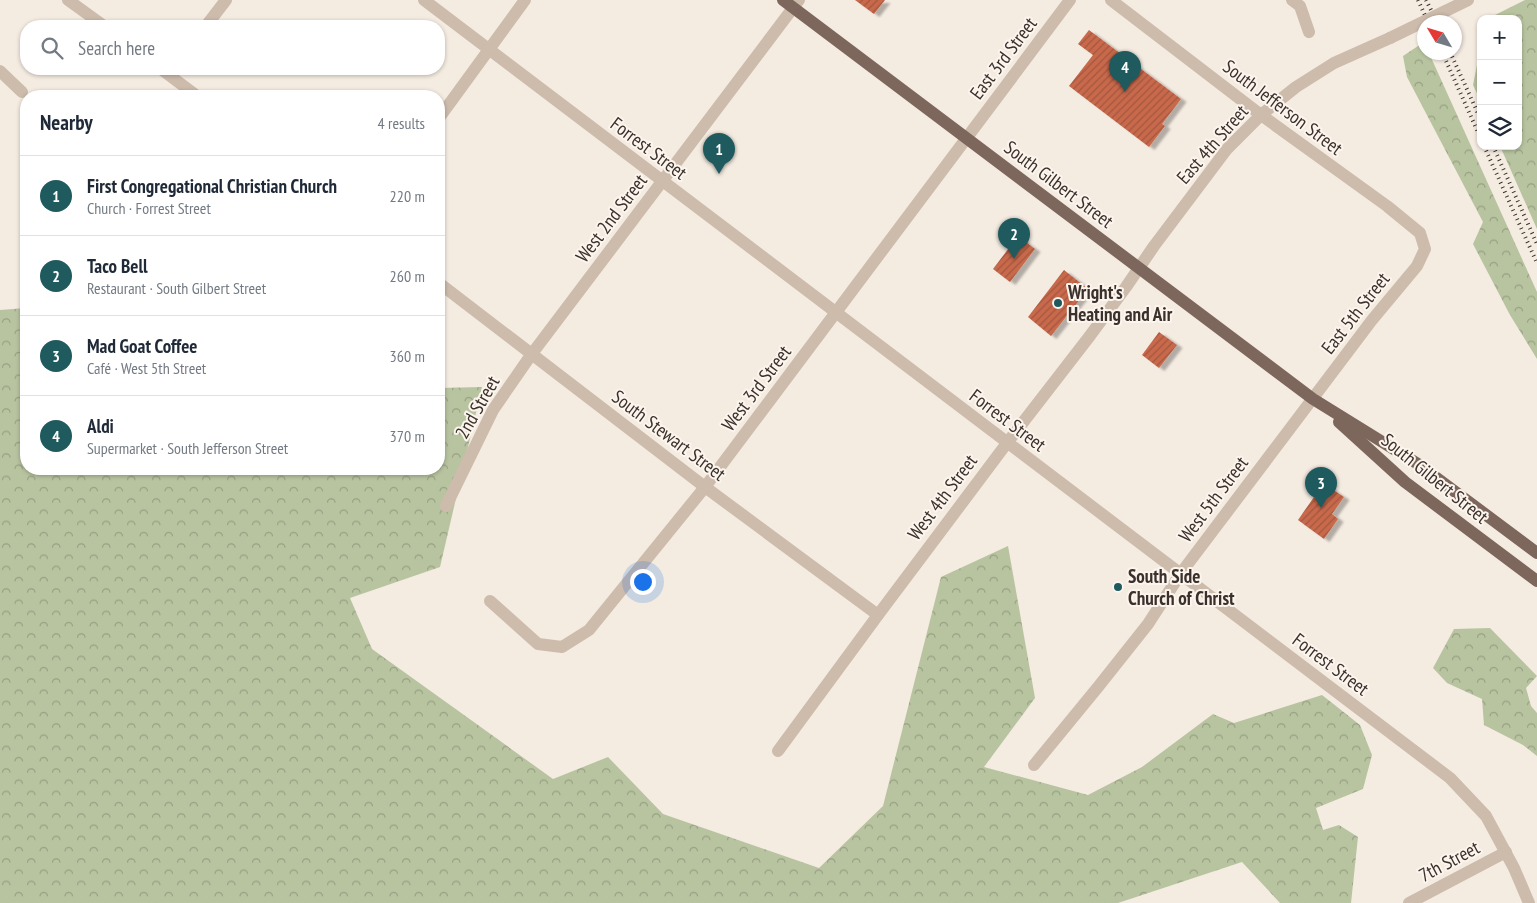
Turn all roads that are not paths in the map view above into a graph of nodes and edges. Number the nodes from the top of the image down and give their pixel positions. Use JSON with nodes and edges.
{"nodes":[{"id":1,"x":68,"y":0,"type":"edge"},
{"id":2,"x":226,"y":0,"type":"edge"},
{"id":3,"x":424,"y":0,"type":"edge"},
{"id":4,"x":524,"y":0,"type":"edge"},
{"id":5,"x":1070,"y":0,"type":"edge"},
{"id":6,"x":1111,"y":0,"type":"edge"},
{"id":7,"x":1292,"y":0,"type":"edge"},
{"id":8,"x":1468,"y":0,"type":"edge"},
{"id":9,"x":792,"y":2,"type":"edge"},
{"id":10,"x":96,"y":20,"type":"edge"},
{"id":11,"x":211,"y":20,"type":"edge"},
{"id":12,"x":1309,"y":32,"type":"dead end"},
{"id":13,"x":488,"y":49,"type":"junction"},
{"id":14,"x":0,"y":71,"type":"edge"},
{"id":15,"x":173,"y":75,"type":"edge"},
{"id":16,"x":20,"y":90,"type":"edge"},
{"id":17,"x":190,"y":90,"type":"edge"},
{"id":18,"x":445,"y":110,"type":"edge"},
{"id":19,"x":1261,"y":115,"type":"junction"},
{"id":20,"x":967,"y":138,"type":"junction"},
{"id":21,"x":662,"y":181,"type":"junction"},
{"id":22,"x":1425,"y":249,"type":"joint"},
{"id":23,"x":1139,"y":268,"type":"junction"},
{"id":24,"x":445,"y":288,"type":"edge"},
{"id":25,"x":835,"y":312,"type":"junction"},
{"id":26,"x":531,"y":355,"type":"junction"},
{"id":27,"x":1313,"y":399,"type":"junction"},
{"id":28,"x":1007,"y":443,"type":"junction"},
{"id":29,"x":705,"y":486,"type":"junction"},
{"id":30,"x":446,"y":506,"type":"dead end"},
{"id":31,"x":1537,"y":553,"type":"edge"},
{"id":32,"x":1181,"y":573,"type":"junction"},
{"id":33,"x":1537,"y":581,"type":"edge"},
{"id":34,"x":490,"y":601,"type":"dead end"},
{"id":35,"x":878,"y":614,"type":"junction"},
{"id":36,"x":778,"y":751,"type":"dead end"},
{"id":37,"x":1034,"y":765,"type":"dead end"},
{"id":38,"x":1506,"y":852,"type":"junction"},
{"id":39,"x":1409,"y":903,"type":"edge"},
{"id":40,"x":1529,"y":903,"type":"edge"}],
"edges":[{"from":1,"to":10,"type":"street"},
{"from":2,"to":11,"type":"street"},
{"from":3,"to":13,"type":"street","name":"Forrest Street"},
{"from":4,"to":13,"type":"street"},
{"from":5,"to":20,"type":"street","name":"East 3rd Street"},
{"from":6,"to":19,"type":"street","name":"South Jefferson Street"},
{"from":7,"to":12,"type":"street"},
{"from":8,"to":19,"type":"street","name":"East 4th Street","bridge":true},
{"from":9,"to":20,"type":"main road","name":"South Gilbert Street"},
{"from":9,"to":21,"type":"street","name":"West 2nd Street"},
{"from":13,"to":18,"type":"street"},
{"from":13,"to":21,"type":"street","name":"Forrest Street"},
{"from":14,"to":16,"type":"street"},
{"from":15,"to":17,"type":"street"},
{"from":19,"to":22,"type":"street","name":"South Jefferson Street"},
{"from":19,"to":23,"type":"street","name":"East 4th Street"},
{"from":20,"to":23,"type":"main road","name":"South Gilbert Street"},
{"from":20,"to":25,"type":"street","name":"West 3rd Street"},
{"from":21,"to":25,"type":"street","name":"Forrest Street"},
{"from":21,"to":26,"type":"street","name":"West 2nd Street"},
{"from":22,"to":27,"type":"street","name":"East 5th Street"},
{"from":23,"to":27,"type":"main road","name":"South Gilbert Street"},
{"from":23,"to":28,"type":"street","name":"West 4th Street"},
{"from":24,"to":26,"type":"street","name":"South Stewart Street"},
{"from":25,"to":28,"type":"street","name":"Forrest Street"},
{"from":25,"to":29,"type":"street","name":"West 3rd Street"},
{"from":26,"to":29,"type":"street","name":"South Stewart Street"},
{"from":26,"to":30,"type":"street","name":"2nd Street"},
{"from":27,"to":31,"type":"main road","name":"South Gilbert Street"},
{"from":27,"to":32,"type":"street","name":"West 5th Street"},
{"from":27,"to":33,"type":"main road","name":"South Gilbert Street"},
{"from":28,"to":32,"type":"street","name":"Forrest Street"},
{"from":28,"to":35,"type":"street","name":"West 4th Street"},
{"from":29,"to":34,"type":"street","name":"West 3rd Street"},
{"from":29,"to":35,"type":"street","name":"South Stewart Street"},
{"from":32,"to":37,"type":"street","name":"West 5th Street"},
{"from":32,"to":38,"type":"street","name":"Forrest Street"},
{"from":35,"to":36,"type":"street","name":"West 4th Street"},
{"from":38,"to":39,"type":"street","name":"7th Street"},
{"from":38,"to":40,"type":"street","name":"Forrest Street"}]}
